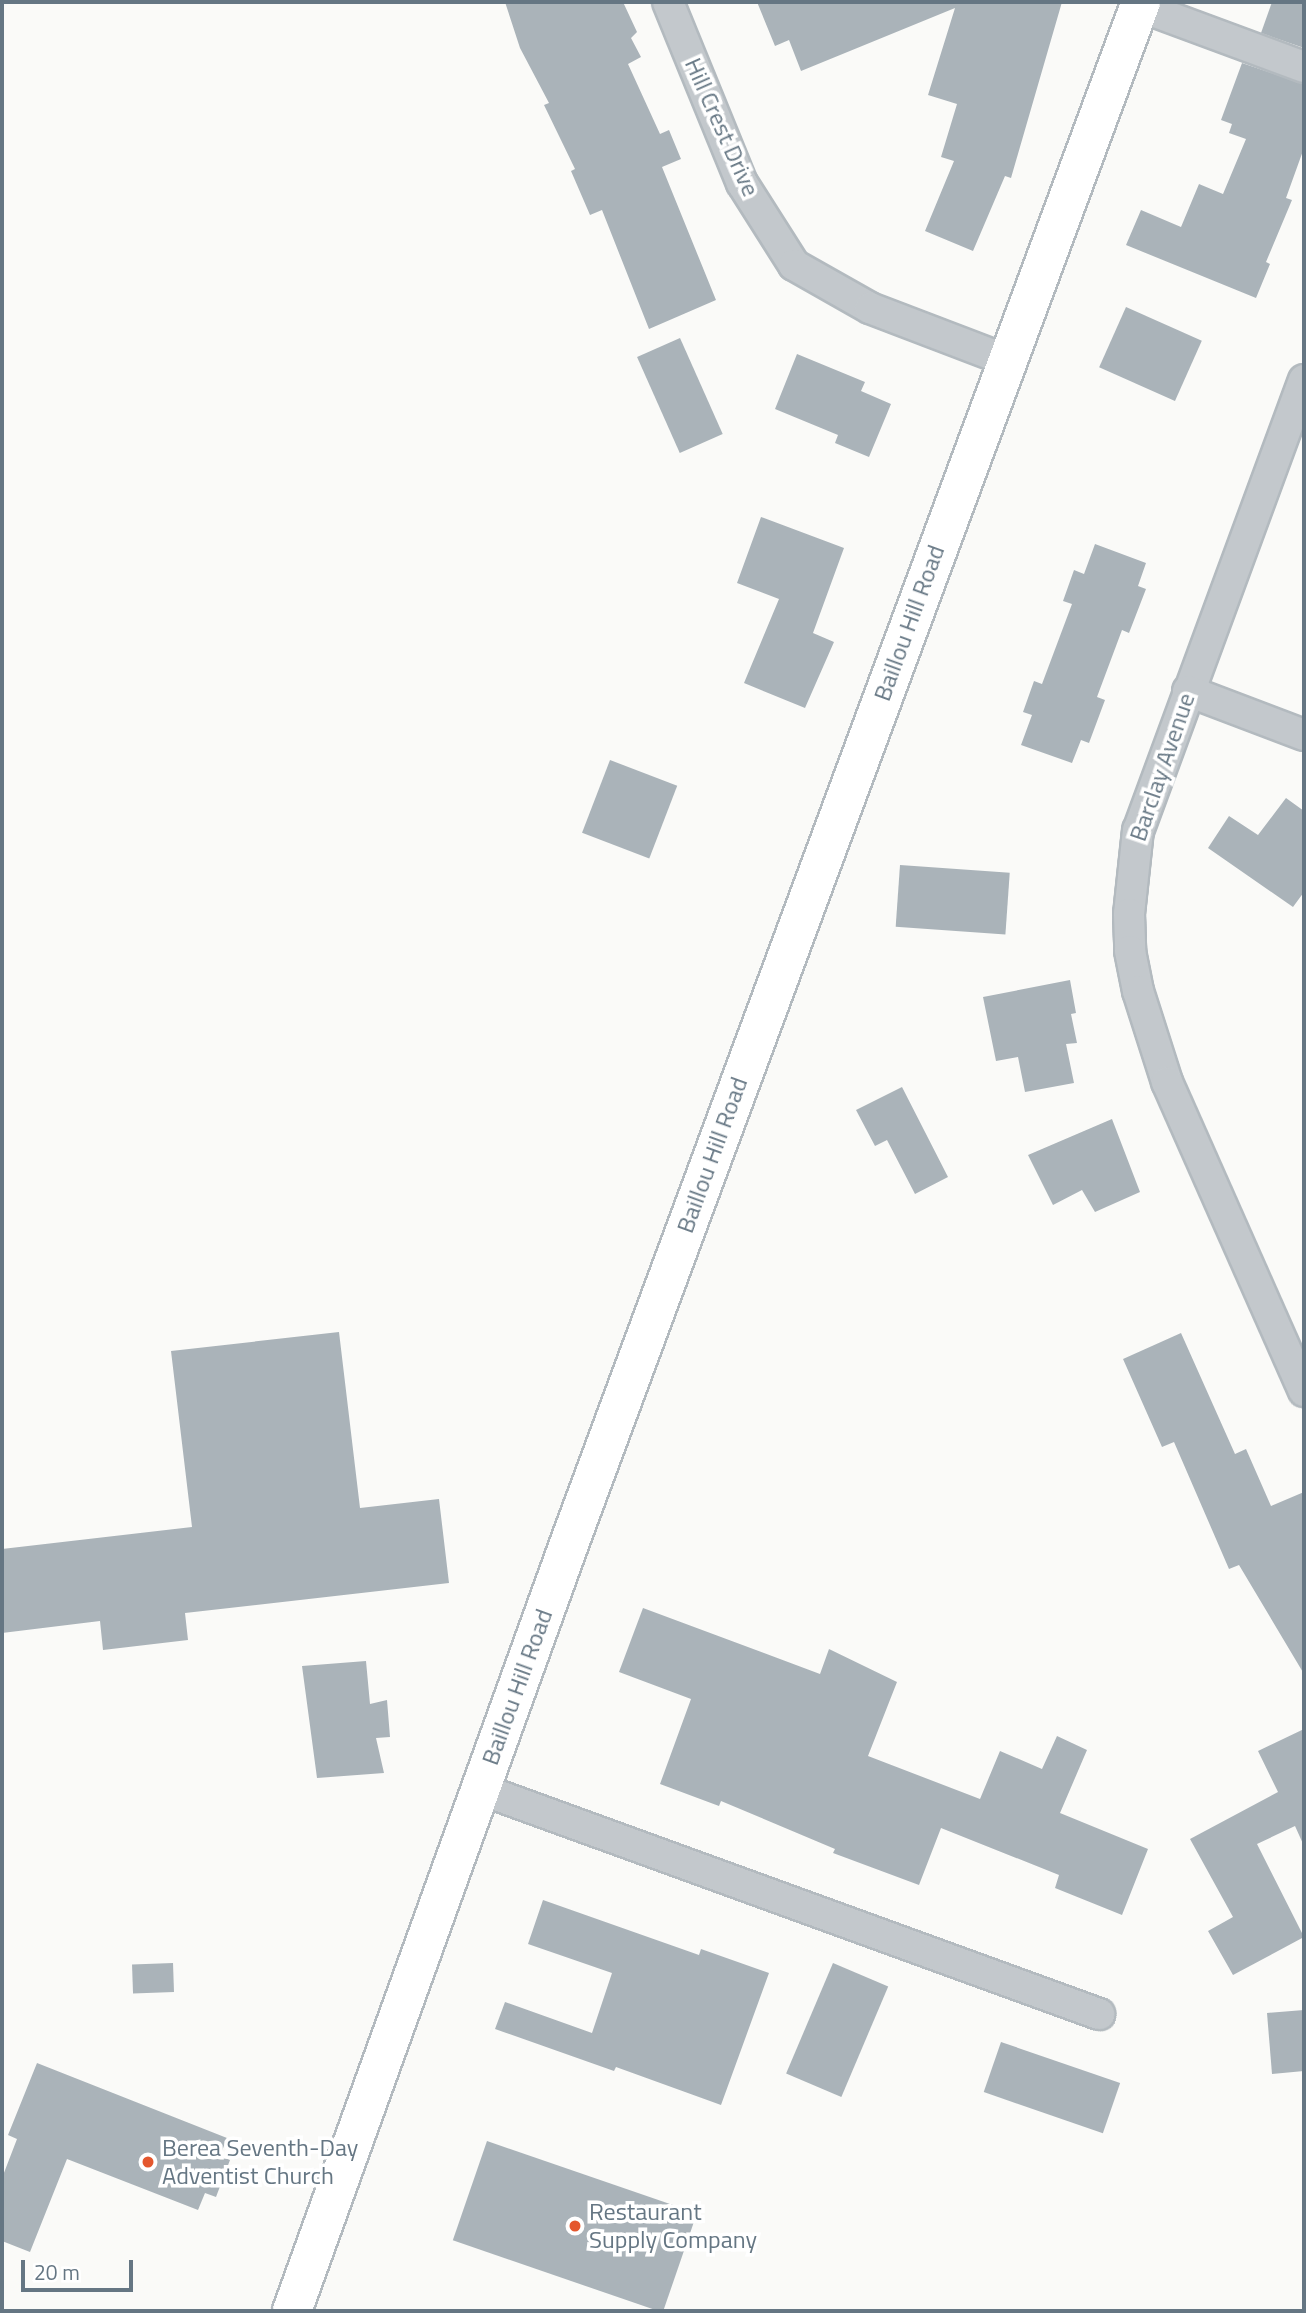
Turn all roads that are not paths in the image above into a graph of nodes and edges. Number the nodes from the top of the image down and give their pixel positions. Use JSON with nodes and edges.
{"nodes":[{"id":1,"x":668,"y":2,"type":"edge"},
{"id":2,"x":1140,"y":4,"type":"edge"},
{"id":3,"x":1304,"y":67,"type":"edge"},
{"id":4,"x":1006,"y":360,"type":"junction"},
{"id":5,"x":1304,"y":380,"type":"edge"},
{"id":6,"x":1188,"y":691,"type":"junction"},
{"id":7,"x":1304,"y":735,"type":"edge"},
{"id":8,"x":1295,"y":1345,"type":"edge"},
{"id":9,"x":1304,"y":1391,"type":"edge"},
{"id":10,"x":480,"y":1789,"type":"junction"},
{"id":11,"x":1099,"y":2014,"type":"dead end"},
{"id":12,"x":292,"y":2311,"type":"edge"}],
"edges":[{"from":1,"to":4,"type":"street","name":"Hill Crest Drive"},
{"from":2,"to":3,"type":"street"},
{"from":2,"to":4,"type":"main road","name":"Baillou Hill Road"},
{"from":4,"to":10,"type":"main road","name":"Baillou Hill Road"},
{"from":5,"to":6,"type":"street","name":"Barclay Avenue"},
{"from":6,"to":7,"type":"street"},
{"from":6,"to":8,"type":"street","name":"Barclay Avenue"},
{"from":8,"to":9,"type":"street","name":"Barclay Avenue"},
{"from":10,"to":11,"type":"street"},
{"from":10,"to":12,"type":"main road","name":"Baillou Hill Road"}]}
